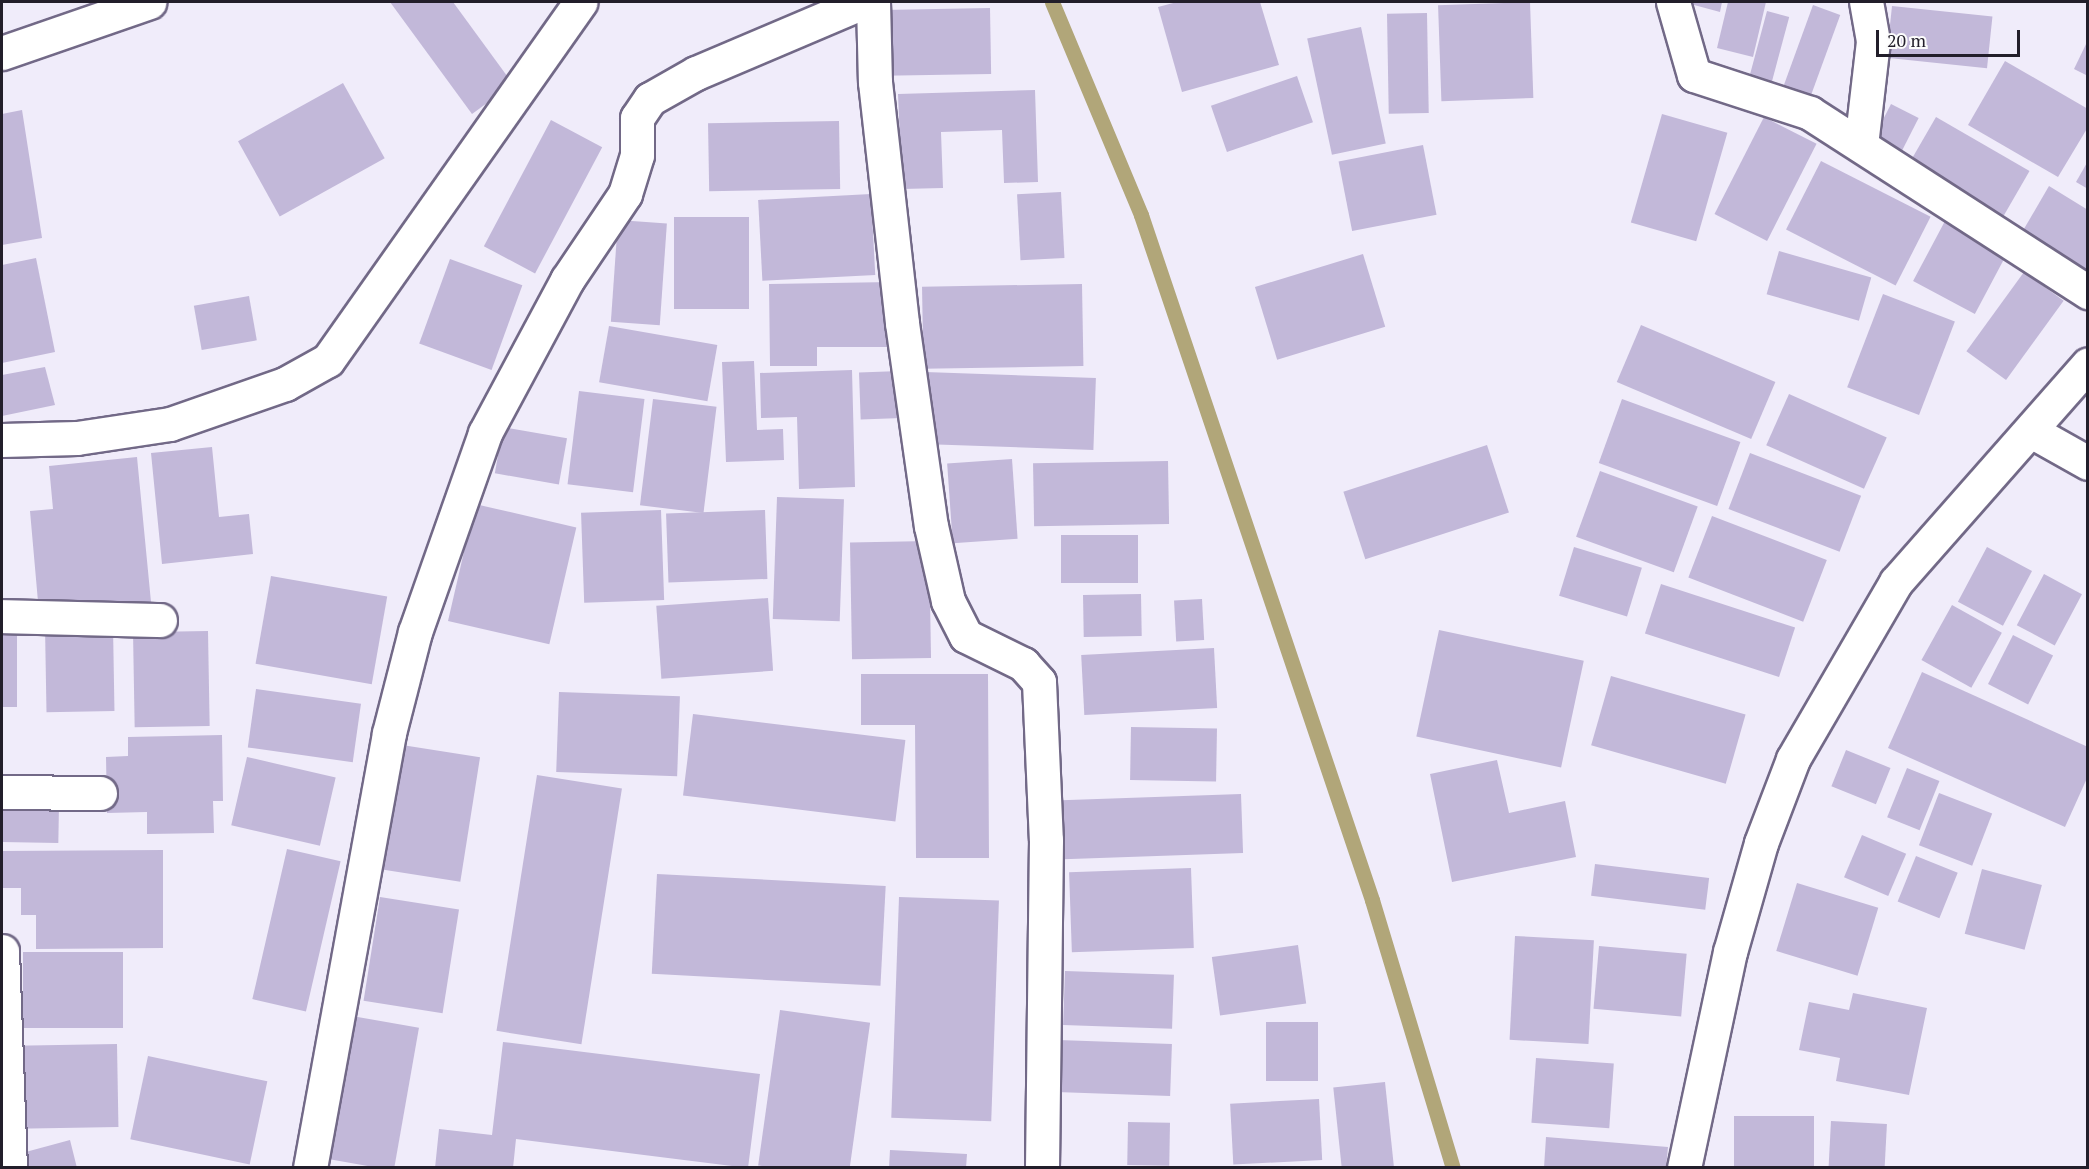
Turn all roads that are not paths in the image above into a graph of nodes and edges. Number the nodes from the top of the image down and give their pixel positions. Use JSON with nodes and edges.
{"nodes":[{"id":1,"x":150,"y":2,"type":"edge"},
{"id":2,"x":581,"y":2,"type":"edge"},
{"id":3,"x":863,"y":2,"type":"edge"},
{"id":4,"x":873,"y":2,"type":"edge"},
{"id":5,"x":1673,"y":2,"type":"edge"},
{"id":6,"x":1866,"y":2,"type":"edge"},
{"id":7,"x":2,"y":53,"type":"edge"},
{"id":8,"x":1861,"y":145,"type":"junction"},
{"id":9,"x":2088,"y":292,"type":"edge"},
{"id":10,"x":2088,"y":364,"type":"edge"},
{"id":11,"x":2031,"y":431,"type":"junction"},
{"id":12,"x":2,"y":440,"type":"edge"},
{"id":13,"x":2088,"y":463,"type":"edge"},
{"id":14,"x":2,"y":616,"type":"edge"},
{"id":15,"x":160,"y":620,"type":"dead end"},
{"id":16,"x":2,"y":792,"type":"edge"},
{"id":17,"x":100,"y":793,"type":"dead end"},
{"id":18,"x":2,"y":951,"type":"edge"},
{"id":19,"x":10,"y":1167,"type":"edge"},
{"id":20,"x":310,"y":1167,"type":"edge"},
{"id":21,"x":1042,"y":1167,"type":"edge"},
{"id":22,"x":1684,"y":1167,"type":"edge"}],
"edges":[{"from":1,"to":7,"type":"street"},
{"from":2,"to":12,"type":"street"},
{"from":3,"to":20,"type":"street"},
{"from":4,"to":21,"type":"street"},
{"from":5,"to":8,"type":"street"},
{"from":6,"to":8,"type":"street"},
{"from":8,"to":9,"type":"street"},
{"from":10,"to":11,"type":"street"},
{"from":11,"to":13,"type":"street"},
{"from":11,"to":22,"type":"street"},
{"from":14,"to":15,"type":"street"},
{"from":16,"to":17,"type":"street"},
{"from":18,"to":19,"type":"street"}]}
